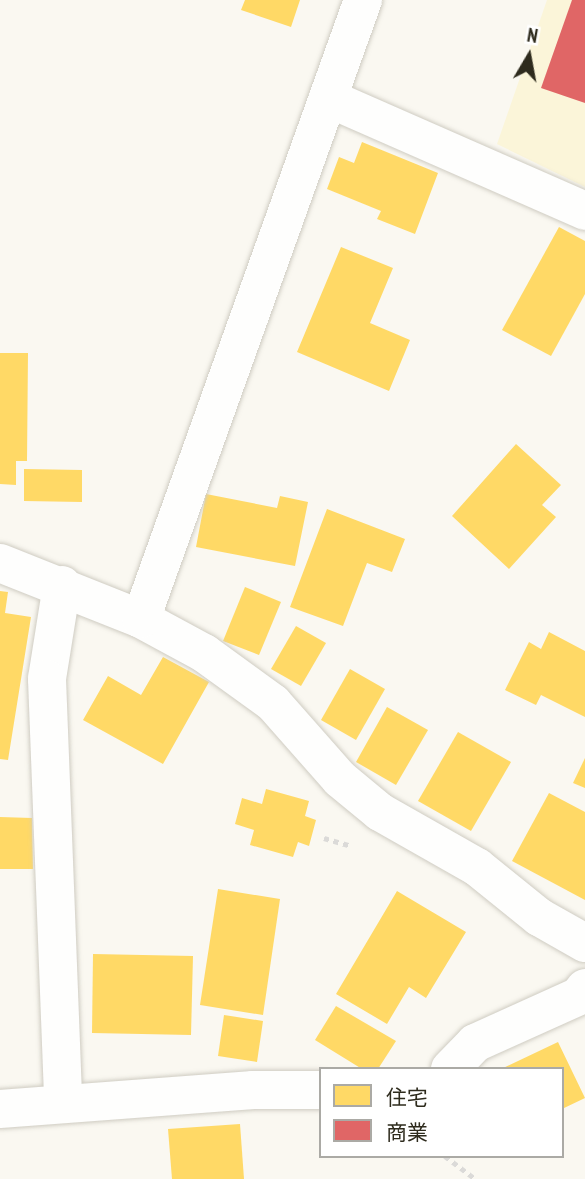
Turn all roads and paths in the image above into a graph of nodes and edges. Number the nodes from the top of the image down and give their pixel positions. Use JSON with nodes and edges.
{"nodes":[{"id":1,"x":363,"y":0,"type":"edge"},
{"id":2,"x":328,"y":98,"type":"junction"},
{"id":3,"x":585,"y":211,"type":"edge"},
{"id":4,"x":0,"y":563,"type":"edge"},
{"id":5,"x":62,"y":585,"type":"junction"},
{"id":6,"x":141,"y":619,"type":"junction"},
{"id":7,"x":585,"y":943,"type":"edge"},
{"id":8,"x":585,"y":988,"type":"edge"},
{"id":9,"x":452,"y":1067,"type":"edge"},
{"id":10,"x":319,"y":1090,"type":"edge"},
{"id":11,"x":63,"y":1102,"type":"junction"},
{"id":12,"x":0,"y":1110,"type":"edge"},
{"id":13,"x":448,"y":1158,"type":"edge"},
{"id":14,"x":476,"y":1179,"type":"edge"}],
"edges":[{"from":1,"to":2,"type":"street"},
{"from":2,"to":3,"type":"street"},
{"from":2,"to":6,"type":"street"},
{"from":4,"to":5,"type":"street"},
{"from":5,"to":6,"type":"street"},
{"from":5,"to":11,"type":"street"},
{"from":6,"to":7,"type":"street"},
{"from":8,"to":9,"type":"street"},
{"from":10,"to":11,"type":"street"},
{"from":11,"to":12,"type":"street"},
{"from":13,"to":14,"type":"path"}]}
